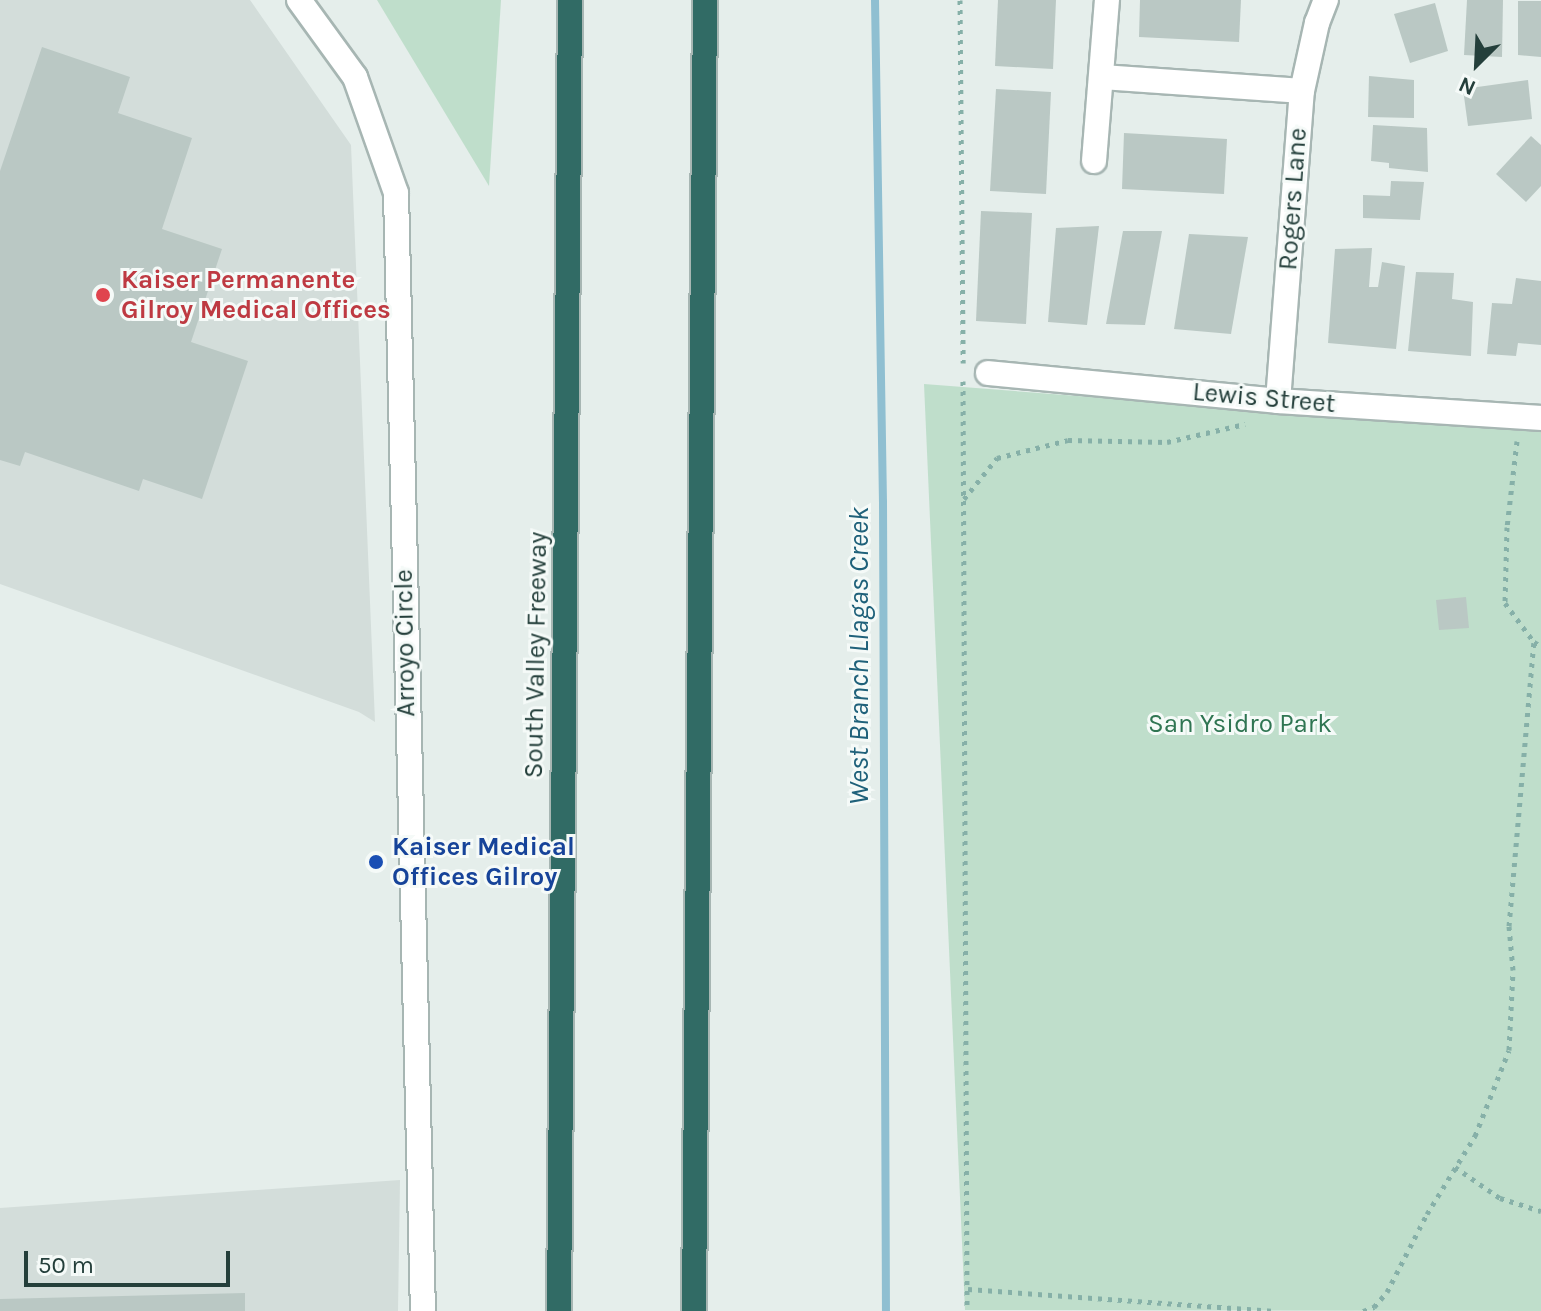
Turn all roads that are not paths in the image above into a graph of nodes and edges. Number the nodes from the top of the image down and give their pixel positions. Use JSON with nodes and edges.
{"nodes":[{"id":1,"x":299,"y":0,"type":"edge"},
{"id":2,"x":570,"y":0,"type":"edge"},
{"id":3,"x":705,"y":0,"type":"edge"},
{"id":4,"x":1107,"y":0,"type":"edge"},
{"id":5,"x":1326,"y":0,"type":"edge"},
{"id":6,"x":1103,"y":77,"type":"junction"},
{"id":7,"x":1302,"y":91,"type":"junction"},
{"id":8,"x":1094,"y":161,"type":"dead end"},
{"id":9,"x":988,"y":373,"type":"dead end"},
{"id":10,"x":1278,"y":401,"type":"junction"},
{"id":11,"x":1530,"y":417,"type":"edge"},
{"id":12,"x":423,"y":1311,"type":"edge"},
{"id":13,"x":559,"y":1311,"type":"edge"},
{"id":14,"x":694,"y":1311,"type":"edge"}],
"edges":[{"from":1,"to":12,"type":"street","name":"Arroyo Circle"},
{"from":2,"to":13,"type":"highway","name":"South Valley Freeway"},
{"from":3,"to":14,"type":"highway"},
{"from":4,"to":6,"type":"street"},
{"from":5,"to":7,"type":"street","name":"Rogers Lane"},
{"from":6,"to":7,"type":"street"},
{"from":6,"to":8,"type":"street"},
{"from":7,"to":10,"type":"street","name":"Rogers Lane"},
{"from":9,"to":10,"type":"street","name":"Lewis Street"},
{"from":10,"to":11,"type":"street","name":"Lewis Street"}]}
